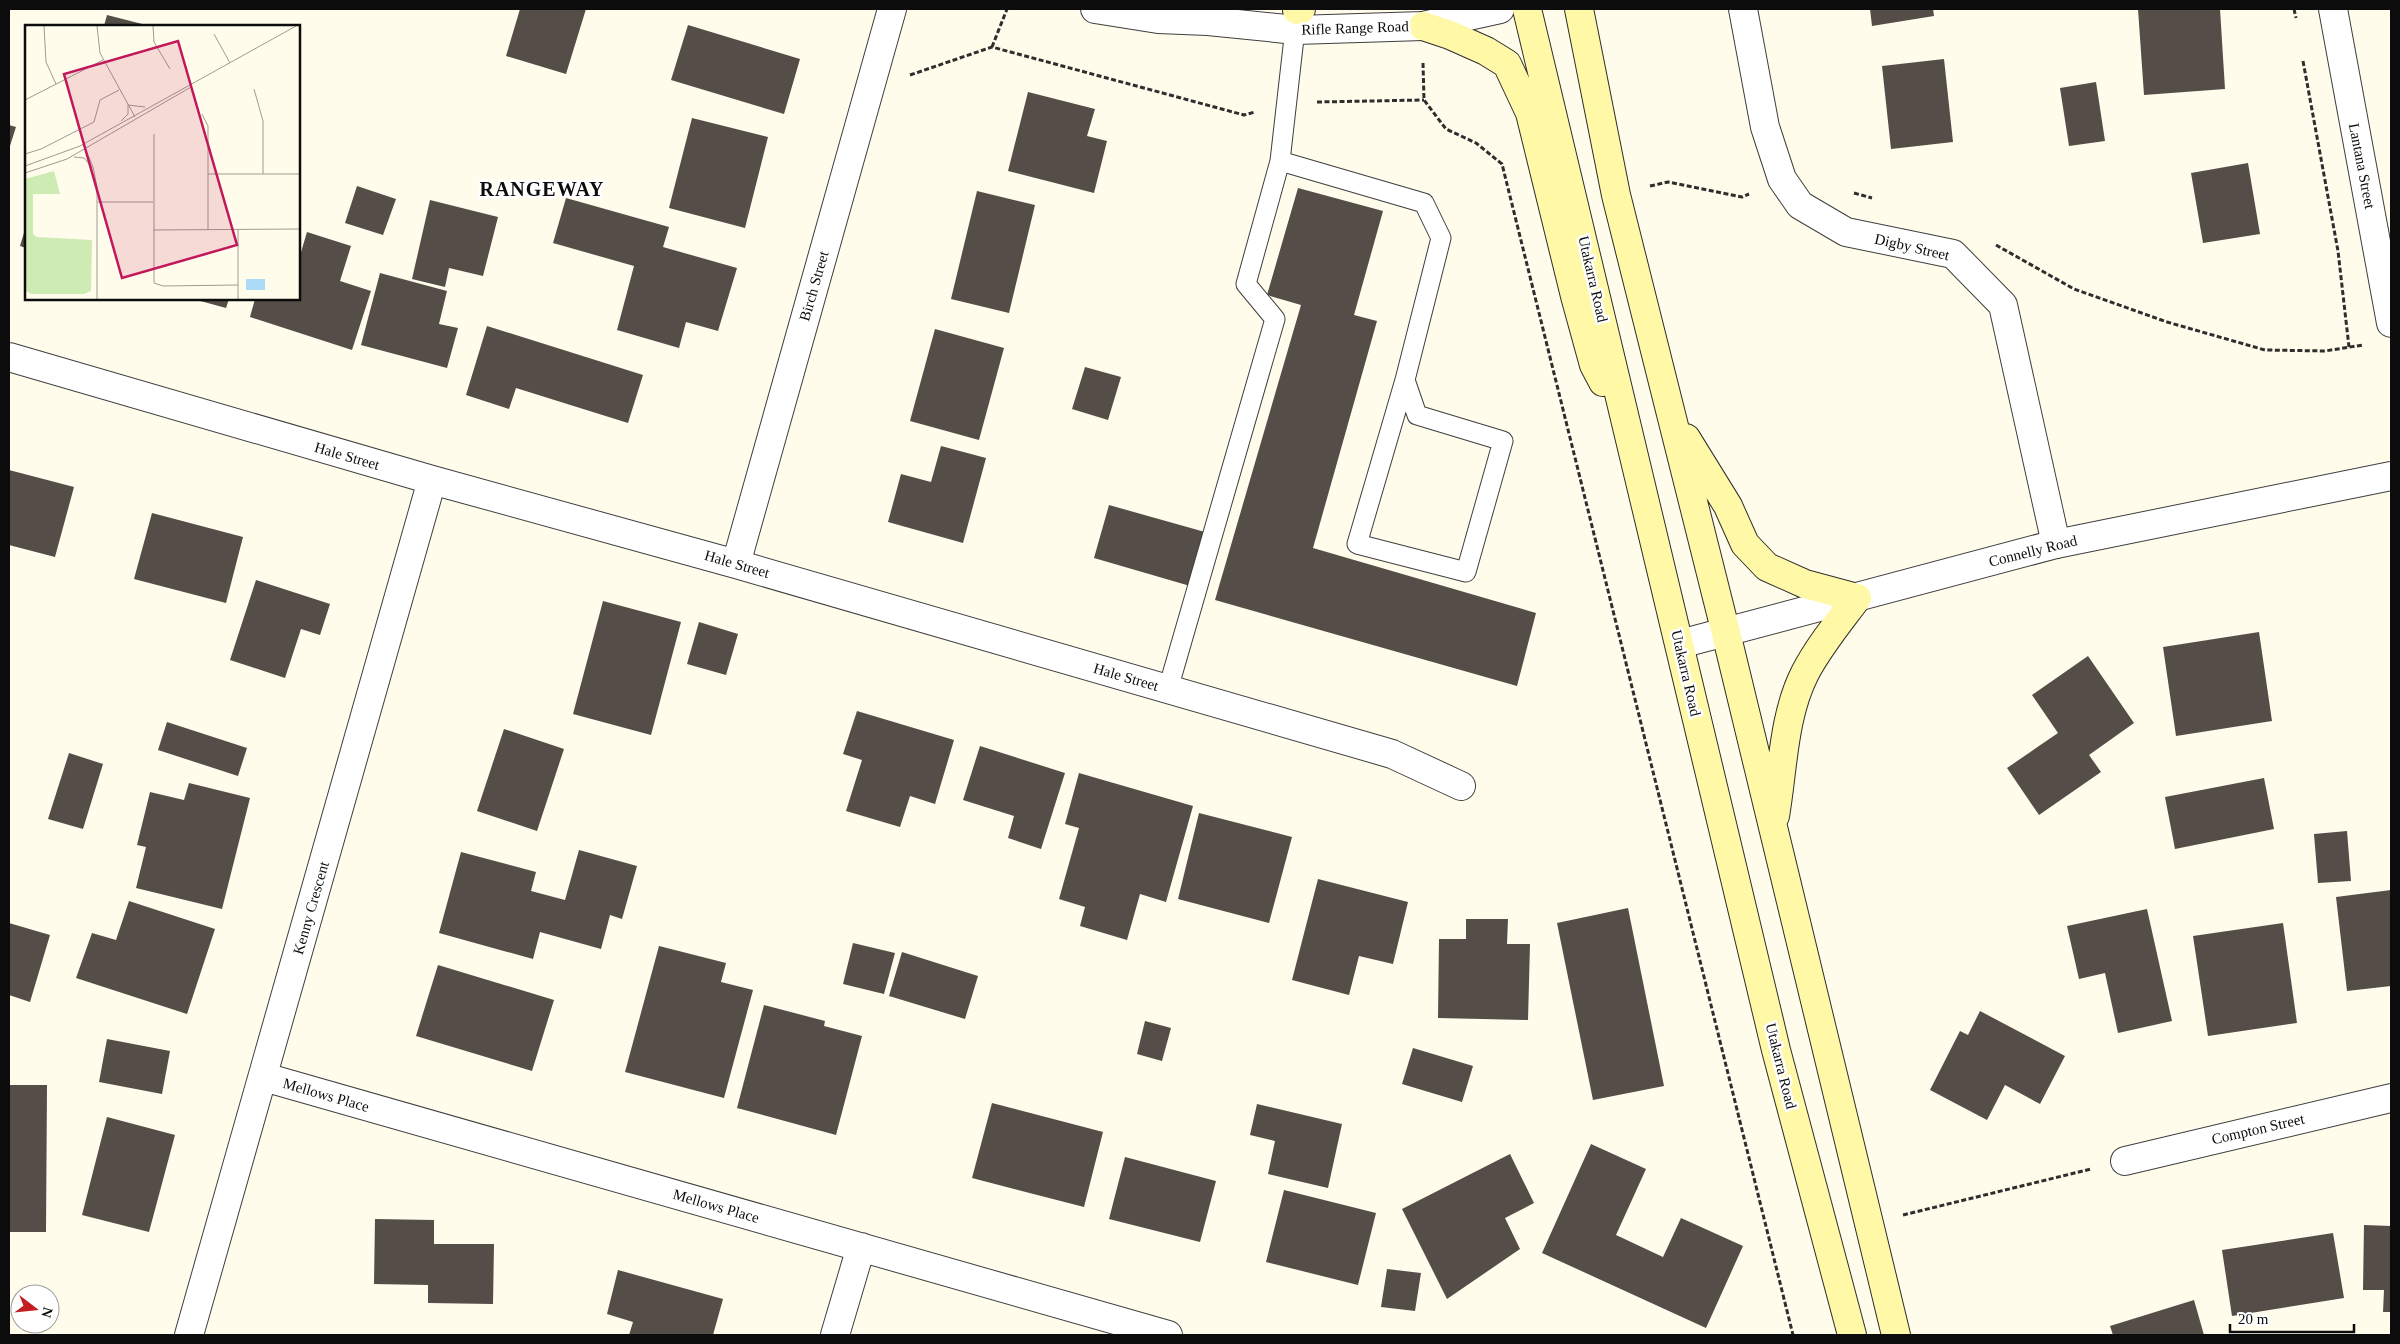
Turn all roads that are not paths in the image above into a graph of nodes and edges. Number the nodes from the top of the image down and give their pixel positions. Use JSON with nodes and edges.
{"nodes":[{"id":1,"x":892,"y":9,"type":"edge"},
{"id":2,"x":1095,"y":9,"type":"edge"},
{"id":3,"x":1500,"y":9,"type":"edge"},
{"id":4,"x":1527,"y":9,"type":"edge"},
{"id":5,"x":1578,"y":9,"type":"edge"},
{"id":6,"x":1743,"y":9,"type":"edge"},
{"id":7,"x":2333,"y":9,"type":"edge"},
{"id":8,"x":1300,"y":15,"type":"edge"},
{"id":9,"x":1423,"y":26,"type":"junction"},
{"id":10,"x":1280,"y":161,"type":"junction"},
{"id":11,"x":2391,"y":323,"type":"edge"},
{"id":12,"x":9,"y":357,"type":"edge"},
{"id":13,"x":1405,"y":380,"type":"junction"},
{"id":14,"x":1670,"y":410,"type":"junction"},
{"id":15,"x":1628,"y":429,"type":"junction"},
{"id":16,"x":2391,"y":476,"type":"edge"},
{"id":17,"x":432,"y":480,"type":"junction"},
{"id":18,"x":2056,"y":544,"type":"junction"},
{"id":19,"x":736,"y":564,"type":"junction"},
{"id":20,"x":1857,"y":598,"type":"junction"},
{"id":21,"x":1726,"y":633,"type":"junction"},
{"id":22,"x":1680,"y":644,"type":"junction"},
{"id":23,"x":1168,"y":689,"type":"junction"},
{"id":24,"x":1461,"y":786,"type":"dead end"},
{"id":25,"x":1773,"y":827,"type":"junction"},
{"id":26,"x":264,"y":1077,"type":"junction"},
{"id":27,"x":2391,"y":1098,"type":"edge"},
{"id":28,"x":2125,"y":1161,"type":"dead end"},
{"id":29,"x":860,"y":1247,"type":"junction"},
{"id":30,"x":189,"y":1335,"type":"edge"},
{"id":31,"x":835,"y":1335,"type":"edge"},
{"id":32,"x":1168,"y":1335,"type":"edge"},
{"id":33,"x":1852,"y":1335,"type":"edge"},
{"id":34,"x":1896,"y":1335,"type":"edge"}],
"edges":[{"from":1,"to":19,"type":"street","name":"Birch Street"},
{"from":2,"to":8,"type":"street","name":"Rifle Range Road"},
{"from":3,"to":9,"type":"street","name":"Rifle Range Road"},
{"from":4,"to":15,"type":"main road","name":"Utakarra Road"},
{"from":5,"to":14,"type":"main road"},
{"from":6,"to":18,"type":"street","name":"Digby Street"},
{"from":7,"to":11,"type":"street","name":"Lantana Street"},
{"from":8,"to":9,"type":"street","name":"Rifle Range Road"},
{"from":8,"to":10,"type":"lane"},
{"from":9,"to":15,"type":"main road"},
{"from":10,"to":13,"type":"lane"},
{"from":10,"to":23,"type":"lane"},
{"from":12,"to":17,"type":"street","name":"Hale Street"},
{"from":13,"to":13,"type":"lane"},
{"from":14,"to":20,"type":"main road"},
{"from":14,"to":21,"type":"main road"},
{"from":15,"to":22,"type":"main road","name":"Utakarra Road"},
{"from":16,"to":18,"type":"street","name":"Connelly Road"},
{"from":17,"to":19,"type":"street","name":"Hale Street"},
{"from":17,"to":26,"type":"street","name":"Kenny Crescent"},
{"from":18,"to":20,"type":"street","name":"Connelly Road"},
{"from":19,"to":23,"type":"street","name":"Hale Street"},
{"from":20,"to":21,"type":"street","name":"Connelly Road"},
{"from":20,"to":25,"type":"main road"},
{"from":21,"to":22,"type":"street","name":"Connelly Road"},
{"from":21,"to":25,"type":"main road"},
{"from":22,"to":33,"type":"main road","name":"Utakarra Road"},
{"from":23,"to":24,"type":"street","name":"Hale Street"},
{"from":25,"to":34,"type":"main road"},
{"from":26,"to":29,"type":"street","name":"Mellows Place"},
{"from":26,"to":30,"type":"street","name":"Kenny Crescent"},
{"from":27,"to":28,"type":"street","name":"Compton Street"},
{"from":29,"to":31,"type":"street"},
{"from":29,"to":32,"type":"street","name":"Mellows Place"}]}
